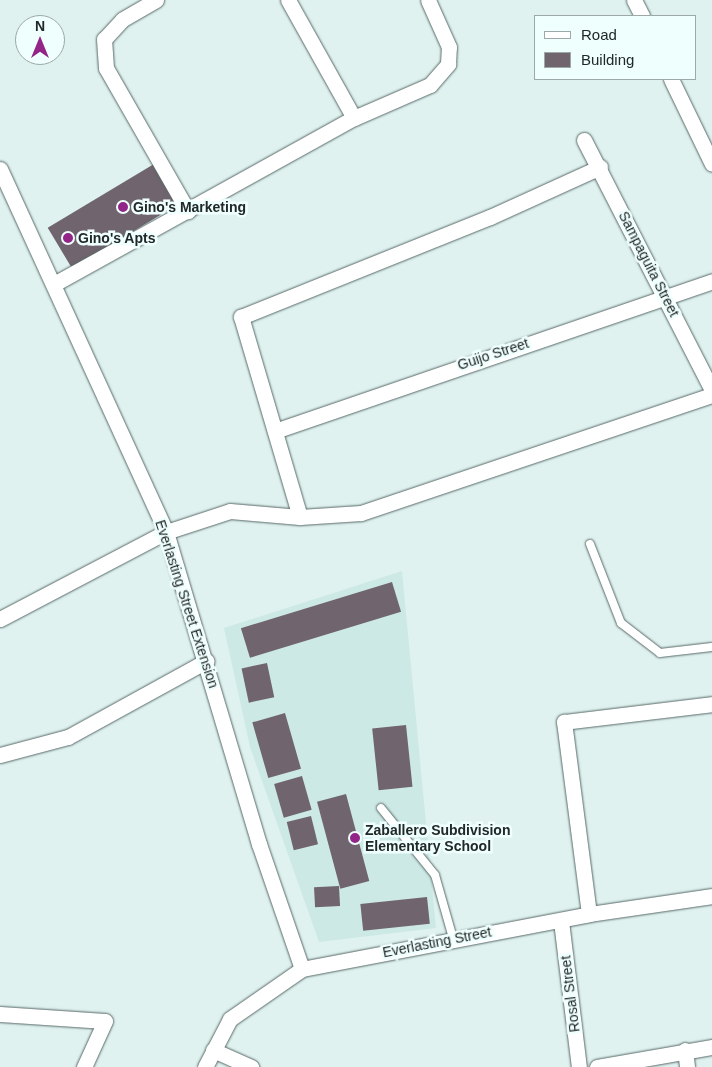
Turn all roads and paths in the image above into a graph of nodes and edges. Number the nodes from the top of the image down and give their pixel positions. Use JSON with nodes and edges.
{"nodes":[{"id":1,"x":156,"y":0,"type":"edge"},
{"id":2,"x":288,"y":0,"type":"edge"},
{"id":3,"x":428,"y":0,"type":"edge"},
{"id":4,"x":634,"y":0,"type":"edge"},
{"id":5,"x":642,"y":15,"type":"edge"},
{"id":6,"x":672,"y":80,"type":"edge"},
{"id":7,"x":354,"y":118,"type":"junction"},
{"id":8,"x":584,"y":140,"type":"dead end"},
{"id":9,"x":712,"y":164,"type":"edge"},
{"id":10,"x":600,"y":166,"type":"junction"},
{"id":11,"x":0,"y":170,"type":"edge"},
{"id":12,"x":188,"y":211,"type":"junction"},
{"id":13,"x":712,"y":281,"type":"edge"},
{"id":14,"x":54,"y":284,"type":"junction"},
{"id":15,"x":666,"y":299,"type":"junction"},
{"id":16,"x":712,"y":390,"type":"edge"},
{"id":17,"x":712,"y":395,"type":"edge"},
{"id":18,"x":275,"y":431,"type":"junction"},
{"id":19,"x":300,"y":517,"type":"junction"},
{"id":20,"x":166,"y":532,"type":"junction"},
{"id":21,"x":590,"y":544,"type":"dead end"},
{"id":22,"x":0,"y":619,"type":"edge"},
{"id":23,"x":712,"y":647,"type":"edge"},
{"id":24,"x":206,"y":661,"type":"junction"},
{"id":25,"x":712,"y":704,"type":"edge"},
{"id":26,"x":0,"y":755,"type":"edge"},
{"id":27,"x":380,"y":808,"type":"dead end"},
{"id":28,"x":712,"y":896,"type":"edge"},
{"id":29,"x":589,"y":914,"type":"junction"},
{"id":30,"x":561,"y":920,"type":"junction"},
{"id":31,"x":453,"y":938,"type":"junction"},
{"id":32,"x":302,"y":968,"type":"junction"},
{"id":33,"x":1,"y":1017,"type":"edge"},
{"id":34,"x":712,"y":1047,"type":"edge"},
{"id":35,"x":213,"y":1050,"type":"junction"},
{"id":36,"x":685,"y":1050,"type":"junction"},
{"id":37,"x":84,"y":1067,"type":"edge"},
{"id":38,"x":205,"y":1067,"type":"edge"},
{"id":39,"x":250,"y":1067,"type":"edge"},
{"id":40,"x":578,"y":1067,"type":"edge"},
{"id":41,"x":596,"y":1067,"type":"edge"},
{"id":42,"x":687,"y":1067,"type":"edge"}],
"edges":[{"from":1,"to":12,"type":"street"},
{"from":2,"to":7,"type":"street"},
{"from":3,"to":7,"type":"street"},
{"from":4,"to":5,"type":"street"},
{"from":6,"to":9,"type":"street"},
{"from":7,"to":12,"type":"street"},
{"from":8,"to":10,"type":"street","name":"Sampaguita Street"},
{"from":10,"to":15,"type":"street","name":"Sampaguita Street"},
{"from":10,"to":18,"type":"street"},
{"from":11,"to":14,"type":"street","name":"Everlasting Street Extension"},
{"from":12,"to":14,"type":"street"},
{"from":13,"to":15,"type":"street","name":"Guijo Street"},
{"from":14,"to":20,"type":"street","name":"Everlasting Street Extension"},
{"from":15,"to":16,"type":"street","name":"Sampaguita Street"},
{"from":15,"to":18,"type":"street","name":"Guijo Street"},
{"from":17,"to":19,"type":"street"},
{"from":18,"to":19,"type":"street"},
{"from":19,"to":20,"type":"street"},
{"from":20,"to":22,"type":"street"},
{"from":20,"to":24,"type":"street","name":"Everlasting Street Extension"},
{"from":21,"to":23,"type":"lane"},
{"from":24,"to":26,"type":"street"},
{"from":24,"to":32,"type":"street","name":"Everlasting Street Extension"},
{"from":25,"to":29,"type":"street"},
{"from":27,"to":31,"type":"lane"},
{"from":28,"to":29,"type":"street","name":"Everlasting Street"},
{"from":29,"to":30,"type":"street","name":"Everlasting Street"},
{"from":30,"to":31,"type":"street","name":"Everlasting Street"},
{"from":30,"to":40,"type":"street","name":"Rosal Street"},
{"from":31,"to":32,"type":"street","name":"Everlasting Street"},
{"from":32,"to":35,"type":"street","name":"Everlasting Street"},
{"from":33,"to":37,"type":"street"},
{"from":34,"to":36,"type":"street"},
{"from":35,"to":38,"type":"street","name":"Everlasting Street"},
{"from":35,"to":39,"type":"street"},
{"from":36,"to":41,"type":"street"},
{"from":36,"to":42,"type":"street"}]}
